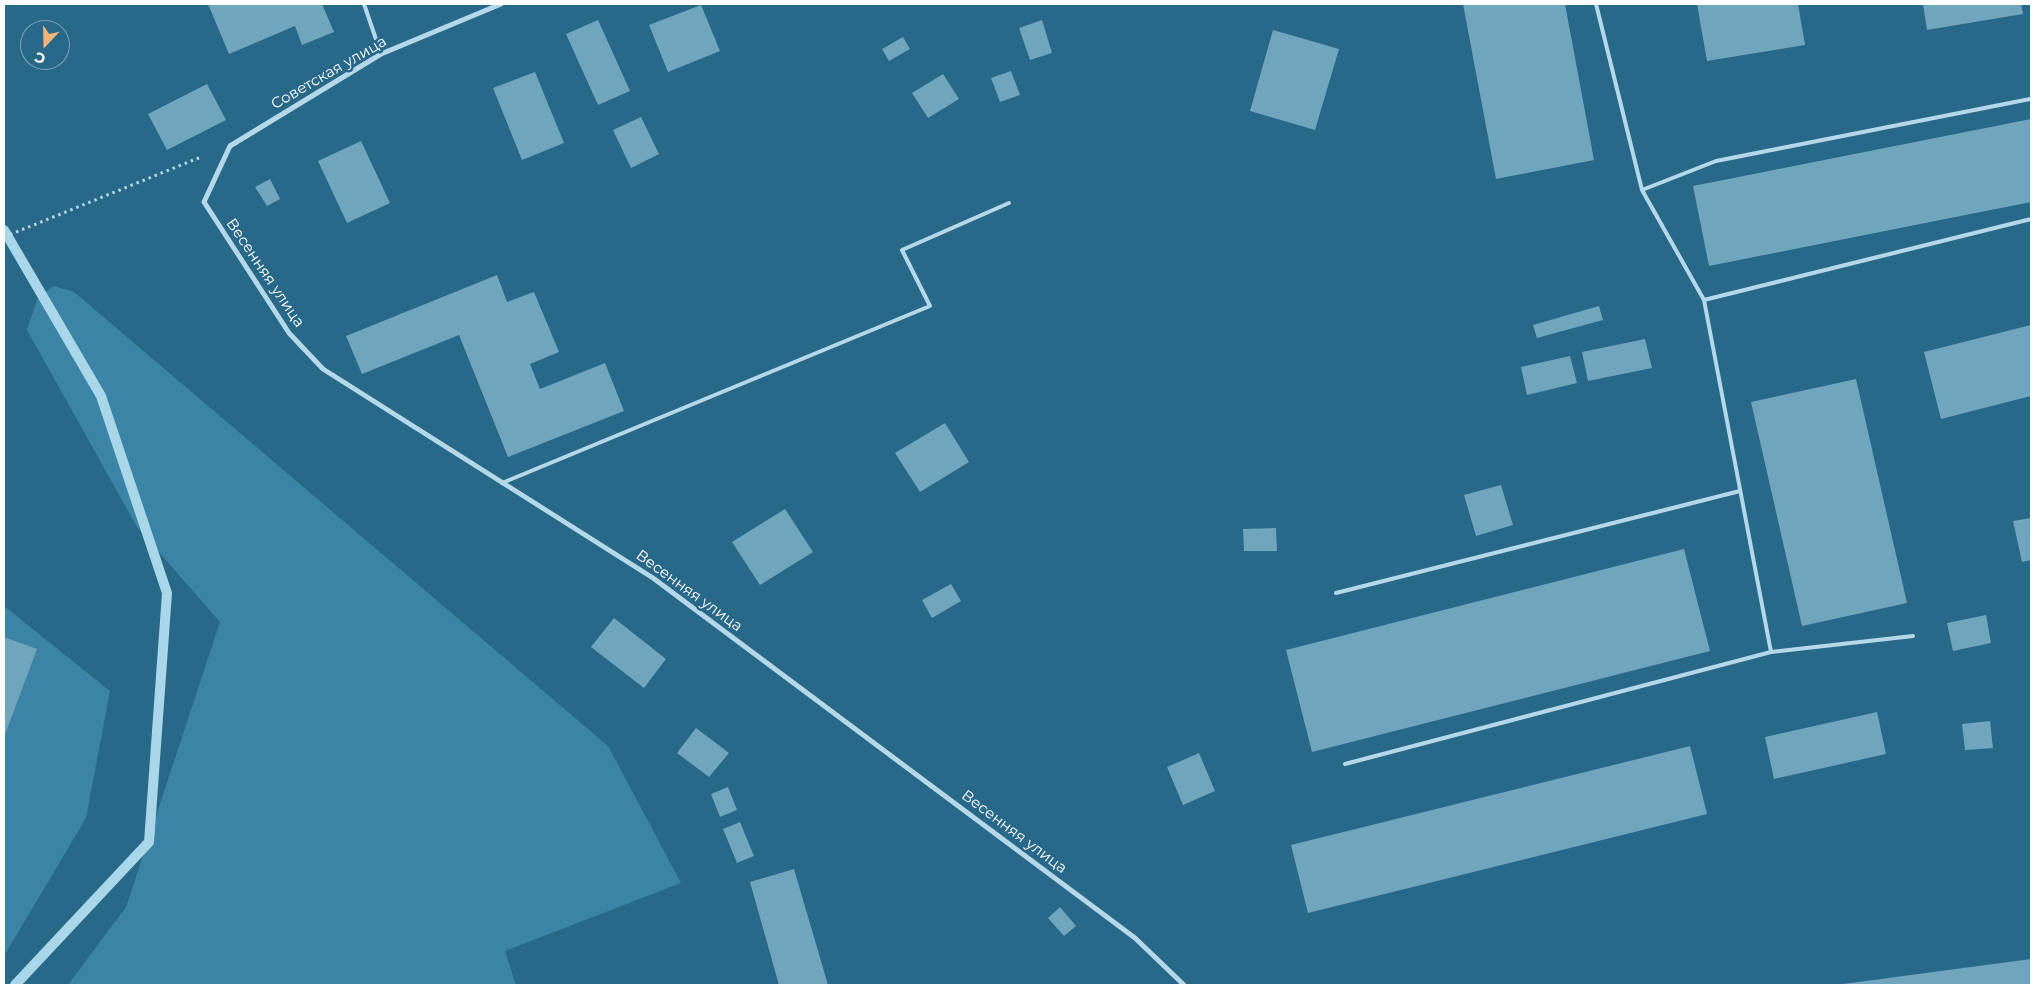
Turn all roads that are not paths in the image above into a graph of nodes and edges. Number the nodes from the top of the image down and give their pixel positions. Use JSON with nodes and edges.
{"nodes":[{"id":1,"x":364,"y":4,"type":"edge"},
{"id":2,"x":501,"y":4,"type":"edge"},
{"id":3,"x":1596,"y":4,"type":"edge"},
{"id":4,"x":381,"y":54,"type":"junction"},
{"id":5,"x":2030,"y":99,"type":"edge"},
{"id":6,"x":1642,"y":190,"type":"junction"},
{"id":7,"x":204,"y":202,"type":"joint"},
{"id":8,"x":1009,"y":203,"type":"dead end"},
{"id":9,"x":2031,"y":219,"type":"edge"},
{"id":10,"x":1704,"y":300,"type":"junction"},
{"id":11,"x":502,"y":483,"type":"junction"},
{"id":12,"x":1740,"y":491,"type":"junction"},
{"id":13,"x":1336,"y":593,"type":"dead end"},
{"id":14,"x":1913,"y":636,"type":"dead end"},
{"id":15,"x":1771,"y":652,"type":"junction"},
{"id":16,"x":1345,"y":764,"type":"dead end"},
{"id":17,"x":1184,"y":985,"type":"edge"}],
"edges":[{"from":1,"to":4,"type":"lane"},
{"from":2,"to":4,"type":"street","name":"Советская улица"},
{"from":3,"to":6,"type":"lane"},
{"from":4,"to":7,"type":"street","name":"Советская улица"},
{"from":5,"to":6,"type":"lane"},
{"from":6,"to":10,"type":"lane"},
{"from":7,"to":11,"type":"street","name":"Весенняя улица"},
{"from":8,"to":11,"type":"lane"},
{"from":9,"to":10,"type":"lane"},
{"from":10,"to":12,"type":"lane"},
{"from":11,"to":17,"type":"street","name":"Весенняя улица"},
{"from":12,"to":13,"type":"lane"},
{"from":12,"to":15,"type":"lane"},
{"from":14,"to":15,"type":"lane"},
{"from":15,"to":16,"type":"lane"}]}
